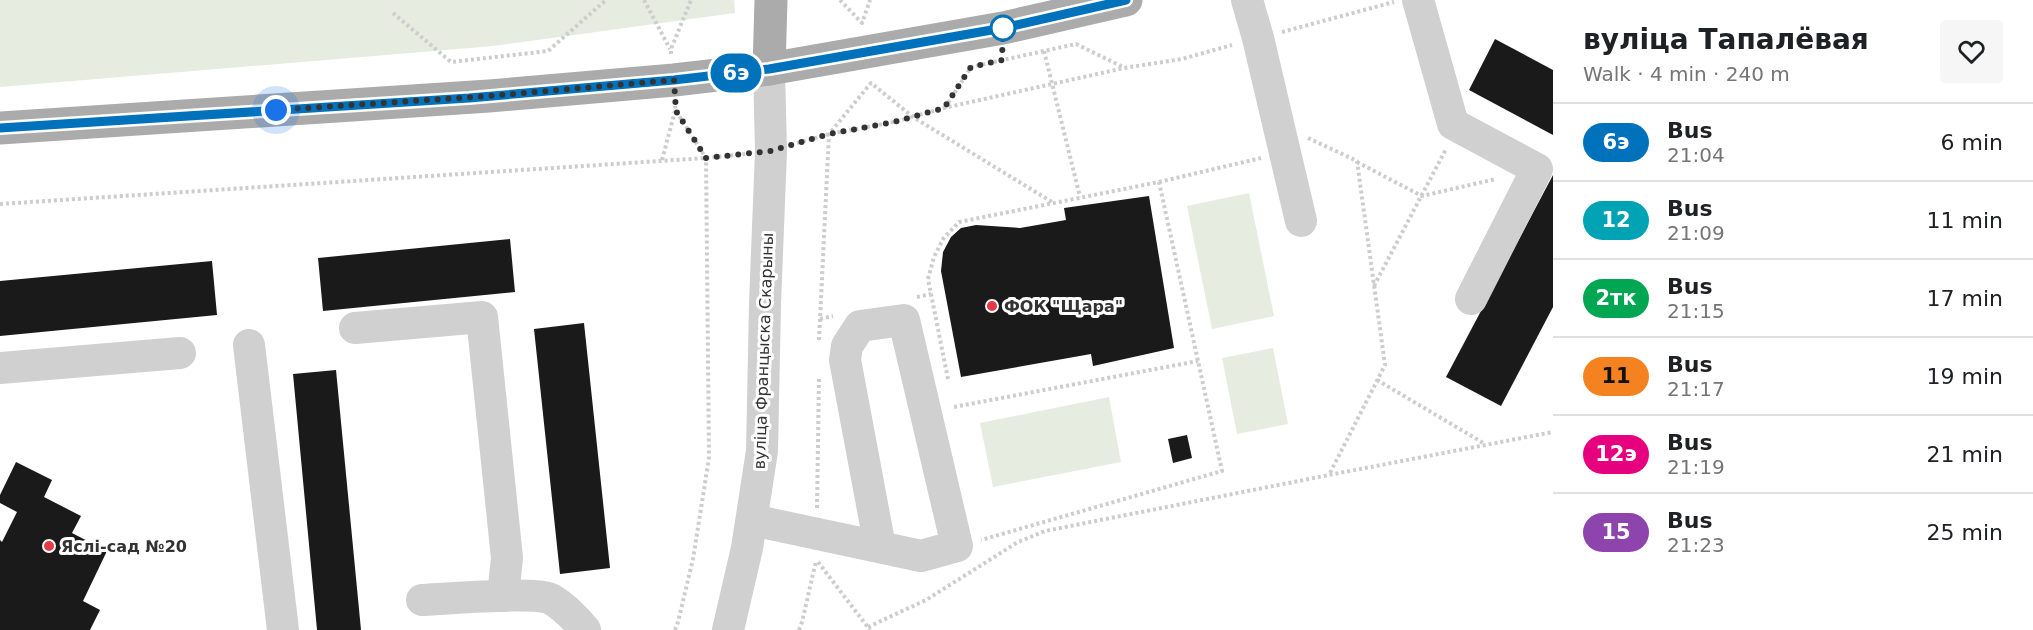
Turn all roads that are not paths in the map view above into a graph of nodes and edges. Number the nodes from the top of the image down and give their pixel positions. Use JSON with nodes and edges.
{"nodes":[{"id":1,"x":771,"y":0,"type":"edge"},
{"id":2,"x":1126,"y":0,"type":"edge"},
{"id":3,"x":1247,"y":0,"type":"edge"},
{"id":4,"x":1418,"y":0,"type":"edge"},
{"id":5,"x":769,"y":69,"type":"junction"},
{"id":6,"x":0,"y":128,"type":"edge"},
{"id":7,"x":1301,"y":221,"type":"dead end"},
{"id":8,"x":1471,"y":299,"type":"dead end"},
{"id":9,"x":355,"y":328,"type":"dead end"},
{"id":10,"x":249,"y":345,"type":"dead end"},
{"id":11,"x":180,"y":353,"type":"dead end"},
{"id":12,"x":0,"y":368,"type":"edge"},
{"id":13,"x":752,"y":520,"type":"junction"},
{"id":14,"x":880,"y":547,"type":"junction"},
{"id":15,"x":503,"y":596,"type":"junction"},
{"id":16,"x":422,"y":600,"type":"dead end"},
{"id":17,"x":283,"y":630,"type":"edge"},
{"id":18,"x":585,"y":630,"type":"edge"},
{"id":19,"x":729,"y":630,"type":"edge"}],
"edges":[{"from":1,"to":5,"type":"main road"},
{"from":2,"to":5,"type":"main road"},
{"from":3,"to":7,"type":"street"},
{"from":4,"to":8,"type":"street"},
{"from":5,"to":6,"type":"main road"},
{"from":5,"to":13,"type":"street","name":"вуліца Францыска Скарыны"},
{"from":9,"to":15,"type":"street"},
{"from":10,"to":17,"type":"street"},
{"from":11,"to":12,"type":"street"},
{"from":13,"to":14,"type":"street"},
{"from":13,"to":19,"type":"street","name":"вуліца Францыска Скарыны"},
{"from":14,"to":14,"type":"street"},
{"from":15,"to":16,"type":"street"},
{"from":15,"to":18,"type":"street"}]}
